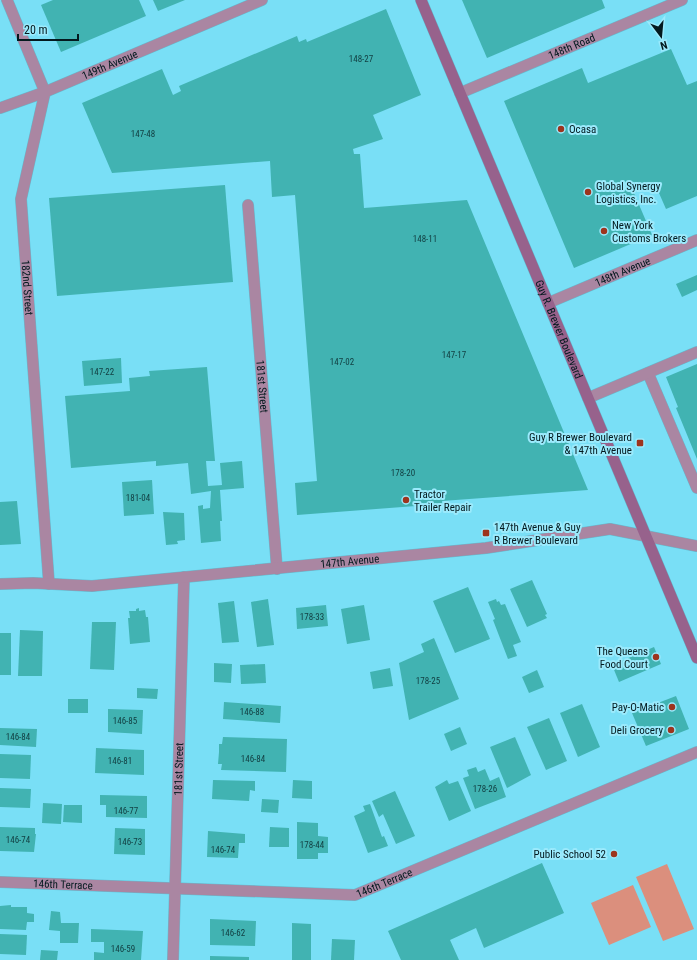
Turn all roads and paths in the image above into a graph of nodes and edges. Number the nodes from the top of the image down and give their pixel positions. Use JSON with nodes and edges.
{"nodes":[{"id":1,"x":8,"y":0,"type":"edge"},
{"id":2,"x":262,"y":0,"type":"edge"},
{"id":3,"x":422,"y":0,"type":"edge"},
{"id":4,"x":682,"y":0,"type":"edge"},
{"id":5,"x":45,"y":92,"type":"junction"},
{"id":6,"x":460,"y":93,"type":"junction"},
{"id":7,"x":0,"y":108,"type":"edge"},
{"id":8,"x":248,"y":205,"type":"dead end"},
{"id":9,"x":697,"y":240,"type":"edge"},
{"id":10,"x":548,"y":303,"type":"junction"},
{"id":11,"x":697,"y":352,"type":"edge"},
{"id":12,"x":648,"y":373,"type":"junction"},
{"id":13,"x":588,"y":398,"type":"junction"},
{"id":14,"x":697,"y":488,"type":"edge"},
{"id":15,"x":646,"y":536,"type":"junction"},
{"id":16,"x":697,"y":546,"type":"edge"},
{"id":17,"x":277,"y":569,"type":"junction"},
{"id":18,"x":184,"y":577,"type":"junction"},
{"id":19,"x":0,"y":584,"type":"edge"},
{"id":20,"x":49,"y":584,"type":"junction"},
{"id":21,"x":697,"y":658,"type":"edge"},
{"id":22,"x":697,"y":752,"type":"edge"},
{"id":23,"x":0,"y":882,"type":"edge"},
{"id":24,"x":175,"y":888,"type":"junction"},
{"id":25,"x":173,"y":960,"type":"edge"}],
"edges":[{"from":1,"to":5,"type":"street"},
{"from":2,"to":5,"type":"street","name":"149th Avenue"},
{"from":3,"to":6,"type":"main road","name":"Guy R. Brewer Boulevard"},
{"from":4,"to":6,"type":"street","name":"148th Road"},
{"from":5,"to":7,"type":"street","name":"149th Avenue"},
{"from":5,"to":20,"type":"street","name":"182nd Street"},
{"from":6,"to":10,"type":"main road","name":"Guy R. Brewer Boulevard"},
{"from":8,"to":17,"type":"street","name":"181st Street"},
{"from":9,"to":10,"type":"street","name":"148th Avenue"},
{"from":10,"to":13,"type":"main road","name":"Guy R. Brewer Boulevard"},
{"from":11,"to":12,"type":"street"},
{"from":12,"to":13,"type":"street"},
{"from":12,"to":14,"type":"street"},
{"from":13,"to":15,"type":"main road","name":"Guy R. Brewer Boulevard"},
{"from":15,"to":16,"type":"street","name":"147th Avenue"},
{"from":15,"to":17,"type":"street","name":"147th Avenue"},
{"from":15,"to":21,"type":"main road","name":"Guy R. Brewer Boulevard"},
{"from":17,"to":18,"type":"street","name":"147th Avenue"},
{"from":18,"to":20,"type":"street","name":"147th Avenue"},
{"from":18,"to":24,"type":"street","name":"181st Street"},
{"from":19,"to":20,"type":"street","name":"147th Avenue"},
{"from":22,"to":24,"type":"street","name":"146th Terrace"},
{"from":23,"to":24,"type":"street","name":"146th Terrace"},
{"from":24,"to":25,"type":"street","name":"181st Street"}]}
